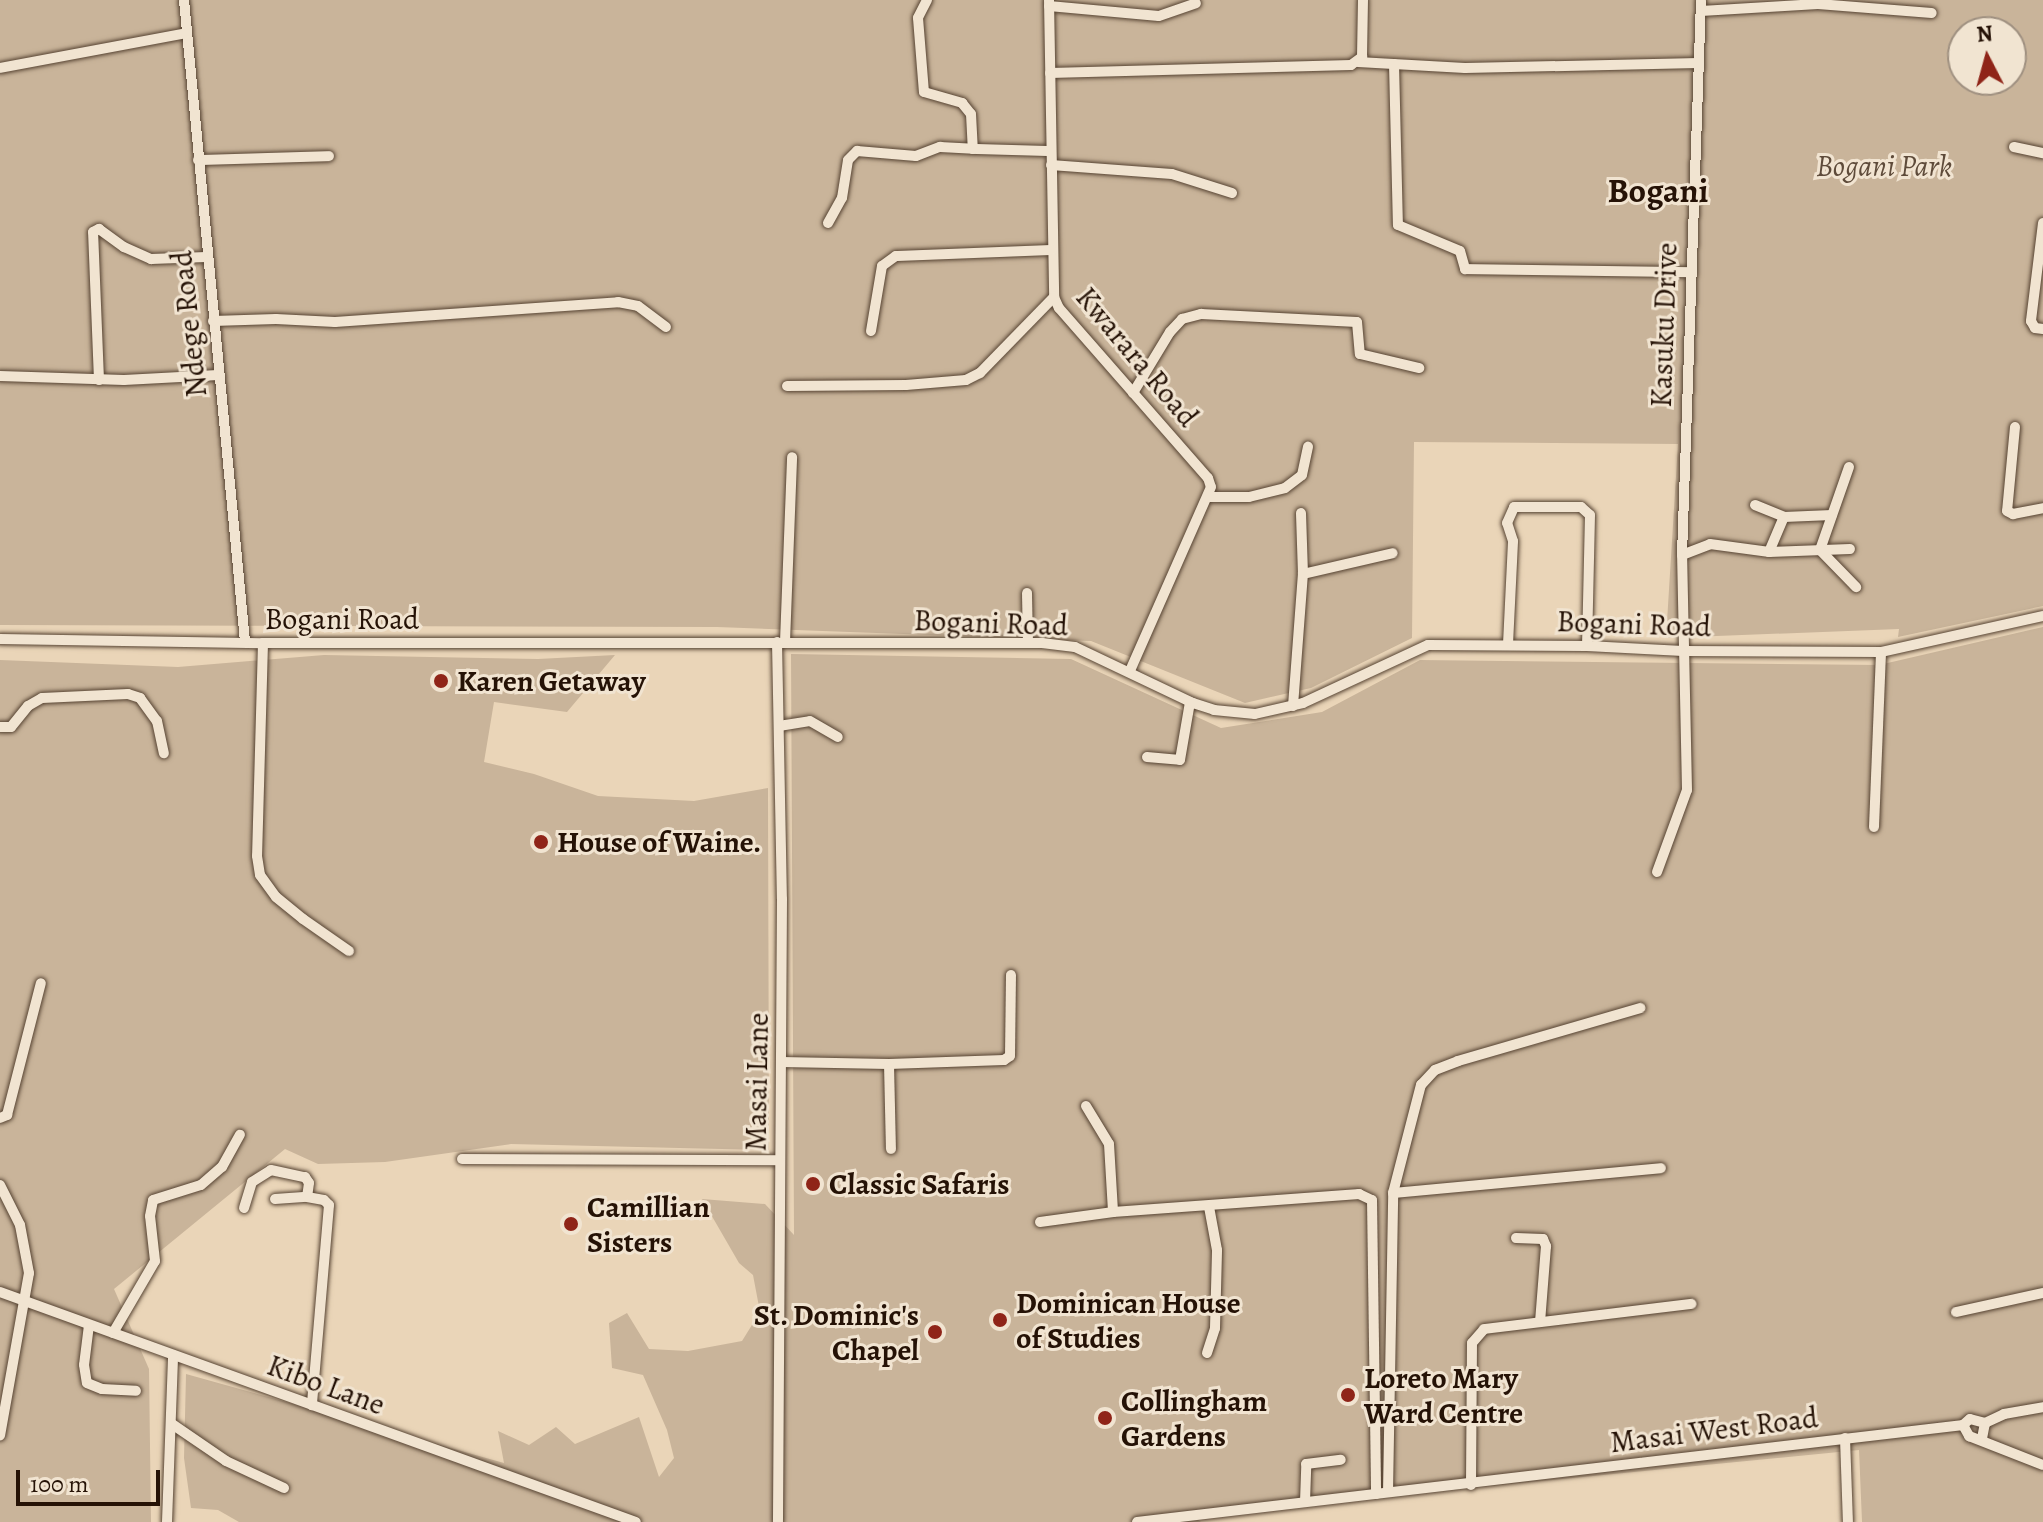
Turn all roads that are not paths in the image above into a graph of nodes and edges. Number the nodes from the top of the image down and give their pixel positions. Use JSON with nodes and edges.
{"nodes":[{"id":1,"x":184,"y":0,"type":"edge"},
{"id":2,"x":927,"y":0,"type":"edge"},
{"id":3,"x":1363,"y":0,"type":"edge"},
{"id":4,"x":1049,"y":3,"type":"edge"},
{"id":5,"x":1196,"y":3,"type":"dead end"},
{"id":6,"x":1701,"y":6,"type":"edge"},
{"id":7,"x":1932,"y":13,"type":"dead end"},
{"id":8,"x":187,"y":33,"type":"junction"},
{"id":9,"x":1358,"y":62,"type":"junction"},
{"id":10,"x":1698,"y":63,"type":"junction"},
{"id":11,"x":1394,"y":64,"type":"junction"},
{"id":12,"x":0,"y":68,"type":"edge"},
{"id":13,"x":1050,"y":73,"type":"junction"},
{"id":14,"x":2014,"y":147,"type":"dead end"},
{"id":15,"x":973,"y":149,"type":"junction"},
{"id":16,"x":1051,"y":151,"type":"junction"},
{"id":17,"x":2043,"y":153,"type":"edge"},
{"id":18,"x":329,"y":156,"type":"dead end"},
{"id":19,"x":198,"y":160,"type":"junction"},
{"id":20,"x":1051,"y":165,"type":"junction"},
{"id":21,"x":1232,"y":193,"type":"dead end"},
{"id":22,"x":828,"y":223,"type":"dead end"},
{"id":23,"x":2043,"y":223,"type":"edge"},
{"id":24,"x":1052,"y":250,"type":"junction"},
{"id":25,"x":206,"y":257,"type":"junction"},
{"id":26,"x":1690,"y":272,"type":"junction"},
{"id":27,"x":1054,"y":297,"type":"junction"},
{"id":28,"x":213,"y":321,"type":"junction"},
{"id":29,"x":666,"y":327,"type":"dead end"},
{"id":30,"x":2043,"y":329,"type":"edge"},
{"id":31,"x":871,"y":331,"type":"dead end"},
{"id":32,"x":1419,"y":368,"type":"dead end"},
{"id":33,"x":218,"y":375,"type":"junction"},
{"id":34,"x":0,"y":376,"type":"edge"},
{"id":35,"x":99,"y":380,"type":"junction"},
{"id":36,"x":787,"y":386,"type":"dead end"},
{"id":37,"x":1133,"y":393,"type":"junction"},
{"id":38,"x":2015,"y":427,"type":"dead end"},
{"id":39,"x":1308,"y":447,"type":"dead end"},
{"id":40,"x":792,"y":457,"type":"dead end"},
{"id":41,"x":1849,"y":467,"type":"dead end"},
{"id":42,"x":1209,"y":497,"type":"junction"},
{"id":43,"x":1755,"y":505,"type":"dead end"},
{"id":44,"x":2043,"y":508,"type":"edge"},
{"id":45,"x":1301,"y":513,"type":"dead end"},
{"id":46,"x":1832,"y":515,"type":"junction"},
{"id":47,"x":1784,"y":517,"type":"junction"},
{"id":48,"x":1850,"y":549,"type":"dead end"},
{"id":49,"x":1820,"y":550,"type":"junction"},
{"id":50,"x":1769,"y":552,"type":"junction"},
{"id":51,"x":1393,"y":553,"type":"dead end"},
{"id":52,"x":1682,"y":555,"type":"junction"},
{"id":53,"x":1303,"y":574,"type":"junction"},
{"id":54,"x":1856,"y":587,"type":"dead end"},
{"id":55,"x":1027,"y":593,"type":"dead end"},
{"id":56,"x":2043,"y":616,"type":"edge"},
{"id":57,"x":0,"y":639,"type":"edge"},
{"id":58,"x":245,"y":642,"type":"junction"},
{"id":59,"x":781,"y":642,"type":"junction"},
{"id":60,"x":263,"y":643,"type":"junction"},
{"id":61,"x":1028,"y":643,"type":"junction"},
{"id":62,"x":1508,"y":644,"type":"junction"},
{"id":63,"x":1587,"y":646,"type":"junction"},
{"id":64,"x":1683,"y":651,"type":"junction"},
{"id":65,"x":1881,"y":652,"type":"junction"},
{"id":66,"x":1130,"y":671,"type":"junction"},
{"id":67,"x":1190,"y":702,"type":"junction"},
{"id":68,"x":1293,"y":706,"type":"junction"},
{"id":69,"x":779,"y":726,"type":"junction"},
{"id":70,"x":0,"y":727,"type":"edge"},
{"id":71,"x":838,"y":737,"type":"dead end"},
{"id":72,"x":164,"y":753,"type":"dead end"},
{"id":73,"x":1147,"y":757,"type":"dead end"},
{"id":74,"x":1874,"y":827,"type":"dead end"},
{"id":75,"x":1657,"y":872,"type":"dead end"},
{"id":76,"x":349,"y":951,"type":"dead end"},
{"id":77,"x":1011,"y":975,"type":"dead end"},
{"id":78,"x":41,"y":983,"type":"dead end"},
{"id":79,"x":1640,"y":1008,"type":"dead end"},
{"id":80,"x":781,"y":1062,"type":"junction"},
{"id":81,"x":889,"y":1064,"type":"junction"},
{"id":82,"x":1086,"y":1106,"type":"dead end"},
{"id":83,"x":0,"y":1118,"type":"edge"},
{"id":84,"x":240,"y":1135,"type":"dead end"},
{"id":85,"x":891,"y":1149,"type":"dead end"},
{"id":86,"x":462,"y":1159,"type":"dead end"},
{"id":87,"x":780,"y":1160,"type":"junction"},
{"id":88,"x":1661,"y":1168,"type":"dead end"},
{"id":89,"x":0,"y":1185,"type":"edge"},
{"id":90,"x":1393,"y":1193,"type":"junction"},
{"id":91,"x":307,"y":1197,"type":"junction"},
{"id":92,"x":275,"y":1199,"type":"dead end"},
{"id":93,"x":1209,"y":1207,"type":"junction"},
{"id":94,"x":244,"y":1208,"type":"dead end"},
{"id":95,"x":1113,"y":1212,"type":"junction"},
{"id":96,"x":1040,"y":1222,"type":"dead end"},
{"id":97,"x":1516,"y":1238,"type":"dead end"},
{"id":98,"x":0,"y":1292,"type":"edge"},
{"id":99,"x":2043,"y":1293,"type":"edge"},
{"id":100,"x":23,"y":1301,"type":"junction"},
{"id":101,"x":1691,"y":1304,"type":"dead end"},
{"id":102,"x":1956,"y":1312,"type":"dead end"},
{"id":103,"x":1540,"y":1322,"type":"junction"},
{"id":104,"x":89,"y":1325,"type":"junction"},
{"id":105,"x":113,"y":1333,"type":"junction"},
{"id":106,"x":1207,"y":1353,"type":"dead end"},
{"id":107,"x":173,"y":1355,"type":"junction"},
{"id":108,"x":136,"y":1391,"type":"dead end"},
{"id":109,"x":312,"y":1405,"type":"junction"},
{"id":110,"x":2043,"y":1407,"type":"edge"},
{"id":111,"x":1985,"y":1423,"type":"junction"},
{"id":112,"x":172,"y":1424,"type":"junction"},
{"id":113,"x":1963,"y":1425,"type":"junction"},
{"id":114,"x":0,"y":1435,"type":"edge"},
{"id":115,"x":1845,"y":1438,"type":"junction"},
{"id":116,"x":1982,"y":1438,"type":"junction"},
{"id":117,"x":1341,"y":1460,"type":"dead end"},
{"id":118,"x":2043,"y":1465,"type":"edge"},
{"id":119,"x":1471,"y":1485,"type":"junction"},
{"id":120,"x":284,"y":1488,"type":"dead end"},
{"id":121,"x":1388,"y":1492,"type":"junction"},
{"id":122,"x":1376,"y":1494,"type":"junction"},
{"id":123,"x":1305,"y":1502,"type":"junction"},
{"id":124,"x":1233,"y":1513,"type":"junction"},
{"id":125,"x":167,"y":1522,"type":"edge"},
{"id":126,"x":636,"y":1522,"type":"edge"},
{"id":127,"x":778,"y":1522,"type":"edge"},
{"id":128,"x":1137,"y":1522,"type":"edge"},
{"id":129,"x":1241,"y":1522,"type":"edge"},
{"id":130,"x":1848,"y":1522,"type":"edge"}],
"edges":[{"from":1,"to":8,"type":"street","name":"Ndege Road"},
{"from":2,"to":15,"type":"street"},
{"from":3,"to":9,"type":"street"},
{"from":4,"to":5,"type":"street"},
{"from":4,"to":13,"type":"street","name":"Kwarara Road"},
{"from":6,"to":7,"type":"street"},
{"from":6,"to":10,"type":"street","name":"Kasuku Drive"},
{"from":8,"to":12,"type":"street"},
{"from":8,"to":19,"type":"street","name":"Ndege Road"},
{"from":9,"to":11,"type":"street"},
{"from":9,"to":13,"type":"street"},
{"from":10,"to":11,"type":"street"},
{"from":10,"to":26,"type":"street","name":"Kasuku Drive"},
{"from":11,"to":26,"type":"street"},
{"from":13,"to":16,"type":"street","name":"Kwarara Road"},
{"from":14,"to":17,"type":"street"},
{"from":15,"to":16,"type":"street"},
{"from":15,"to":22,"type":"street"},
{"from":16,"to":20,"type":"street","name":"Kwarara Road"},
{"from":18,"to":19,"type":"street"},
{"from":19,"to":25,"type":"street","name":"Ndege Road"},
{"from":20,"to":21,"type":"street"},
{"from":20,"to":24,"type":"street","name":"Kwarara Road"},
{"from":23,"to":30,"type":"street"},
{"from":24,"to":27,"type":"street","name":"Kwarara Road"},
{"from":24,"to":31,"type":"street"},
{"from":25,"to":28,"type":"street","name":"Ndege Road"},
{"from":25,"to":35,"type":"street"},
{"from":26,"to":52,"type":"street","name":"Kasuku Drive"},
{"from":27,"to":36,"type":"street"},
{"from":27,"to":37,"type":"street","name":"Kwarara Road"},
{"from":28,"to":29,"type":"street"},
{"from":28,"to":33,"type":"street","name":"Ndege Road"},
{"from":32,"to":37,"type":"street"},
{"from":33,"to":35,"type":"street"},
{"from":33,"to":58,"type":"street","name":"Ndege Road"},
{"from":34,"to":35,"type":"street"},
{"from":37,"to":42,"type":"street","name":"Kwarara Road"},
{"from":38,"to":44,"type":"street"},
{"from":39,"to":42,"type":"street"},
{"from":40,"to":59,"type":"street","name":"Masai Lane"},
{"from":41,"to":46,"type":"street"},
{"from":42,"to":66,"type":"street"},
{"from":43,"to":47,"type":"street"},
{"from":45,"to":53,"type":"street"},
{"from":46,"to":47,"type":"street"},
{"from":46,"to":49,"type":"street"},
{"from":47,"to":50,"type":"street"},
{"from":48,"to":49,"type":"street"},
{"from":49,"to":50,"type":"street"},
{"from":49,"to":54,"type":"street"},
{"from":50,"to":52,"type":"street"},
{"from":51,"to":53,"type":"street"},
{"from":52,"to":64,"type":"street","name":"Kasuku Drive"},
{"from":53,"to":68,"type":"street"},
{"from":55,"to":61,"type":"street"},
{"from":56,"to":65,"type":"street","name":"Bogani Road"},
{"from":57,"to":58,"type":"street","name":"Bogani Road"},
{"from":58,"to":60,"type":"street","name":"Bogani Road"},
{"from":59,"to":60,"type":"street","name":"Bogani Road"},
{"from":59,"to":61,"type":"street","name":"Bogani Road"},
{"from":59,"to":69,"type":"street","name":"Masai Lane"},
{"from":60,"to":76,"type":"street"},
{"from":61,"to":66,"type":"street","name":"Bogani Road"},
{"from":62,"to":63,"type":"street","name":"Bogani Road"},
{"from":62,"to":63,"type":"street"},
{"from":62,"to":68,"type":"street","name":"Bogani Road"},
{"from":63,"to":64,"type":"street","name":"Bogani Road"},
{"from":64,"to":65,"type":"street","name":"Bogani Road"},
{"from":64,"to":75,"type":"street","name":"Kasuku Drive"},
{"from":65,"to":74,"type":"street"},
{"from":66,"to":67,"type":"street","name":"Bogani Road"},
{"from":67,"to":68,"type":"street","name":"Bogani Road"},
{"from":67,"to":73,"type":"street"},
{"from":69,"to":71,"type":"street"},
{"from":69,"to":80,"type":"street","name":"Masai Lane"},
{"from":70,"to":72,"type":"street"},
{"from":77,"to":81,"type":"street"},
{"from":78,"to":83,"type":"street"},
{"from":79,"to":90,"type":"street"},
{"from":80,"to":81,"type":"street"},
{"from":80,"to":87,"type":"street","name":"Masai Lane"},
{"from":81,"to":85,"type":"street"},
{"from":82,"to":95,"type":"street"},
{"from":84,"to":105,"type":"street"},
{"from":86,"to":87,"type":"street"},
{"from":87,"to":127,"type":"street","name":"Masai Lane"},
{"from":88,"to":90,"type":"street"},
{"from":89,"to":100,"type":"street"},
{"from":90,"to":121,"type":"street"},
{"from":91,"to":92,"type":"street"},
{"from":91,"to":94,"type":"street"},
{"from":91,"to":109,"type":"street"},
{"from":93,"to":95,"type":"street"},
{"from":93,"to":106,"type":"street"},
{"from":93,"to":122,"type":"street"},
{"from":95,"to":96,"type":"street"},
{"from":97,"to":103,"type":"street"},
{"from":98,"to":100,"type":"street","name":"Kibo Lane"},
{"from":99,"to":102,"type":"street"},
{"from":100,"to":104,"type":"street","name":"Kibo Lane"},
{"from":100,"to":114,"type":"street"},
{"from":101,"to":103,"type":"street"},
{"from":103,"to":119,"type":"street"},
{"from":104,"to":105,"type":"street","name":"Kibo Lane"},
{"from":104,"to":108,"type":"street"},
{"from":105,"to":107,"type":"street","name":"Kibo Lane"},
{"from":107,"to":109,"type":"street","name":"Kibo Lane"},
{"from":107,"to":112,"type":"street"},
{"from":109,"to":126,"type":"street","name":"Kibo Lane"},
{"from":110,"to":111,"type":"street","name":"Masai West Road"},
{"from":111,"to":113,"type":"street","name":"Masai West Road"},
{"from":111,"to":116,"type":"street"},
{"from":112,"to":120,"type":"street"},
{"from":112,"to":125,"type":"street"},
{"from":113,"to":115,"type":"street","name":"Masai West Road"},
{"from":113,"to":116,"type":"street"},
{"from":115,"to":119,"type":"street","name":"Masai West Road"},
{"from":115,"to":130,"type":"street"},
{"from":116,"to":118,"type":"street"},
{"from":117,"to":123,"type":"street"},
{"from":119,"to":121,"type":"street","name":"Masai West Road"},
{"from":121,"to":122,"type":"street","name":"Masai West Road"},
{"from":122,"to":123,"type":"street","name":"Masai West Road"},
{"from":123,"to":124,"type":"street","name":"Masai West Road"},
{"from":124,"to":128,"type":"street","name":"Masai West Road"},
{"from":124,"to":129,"type":"street"}]}
